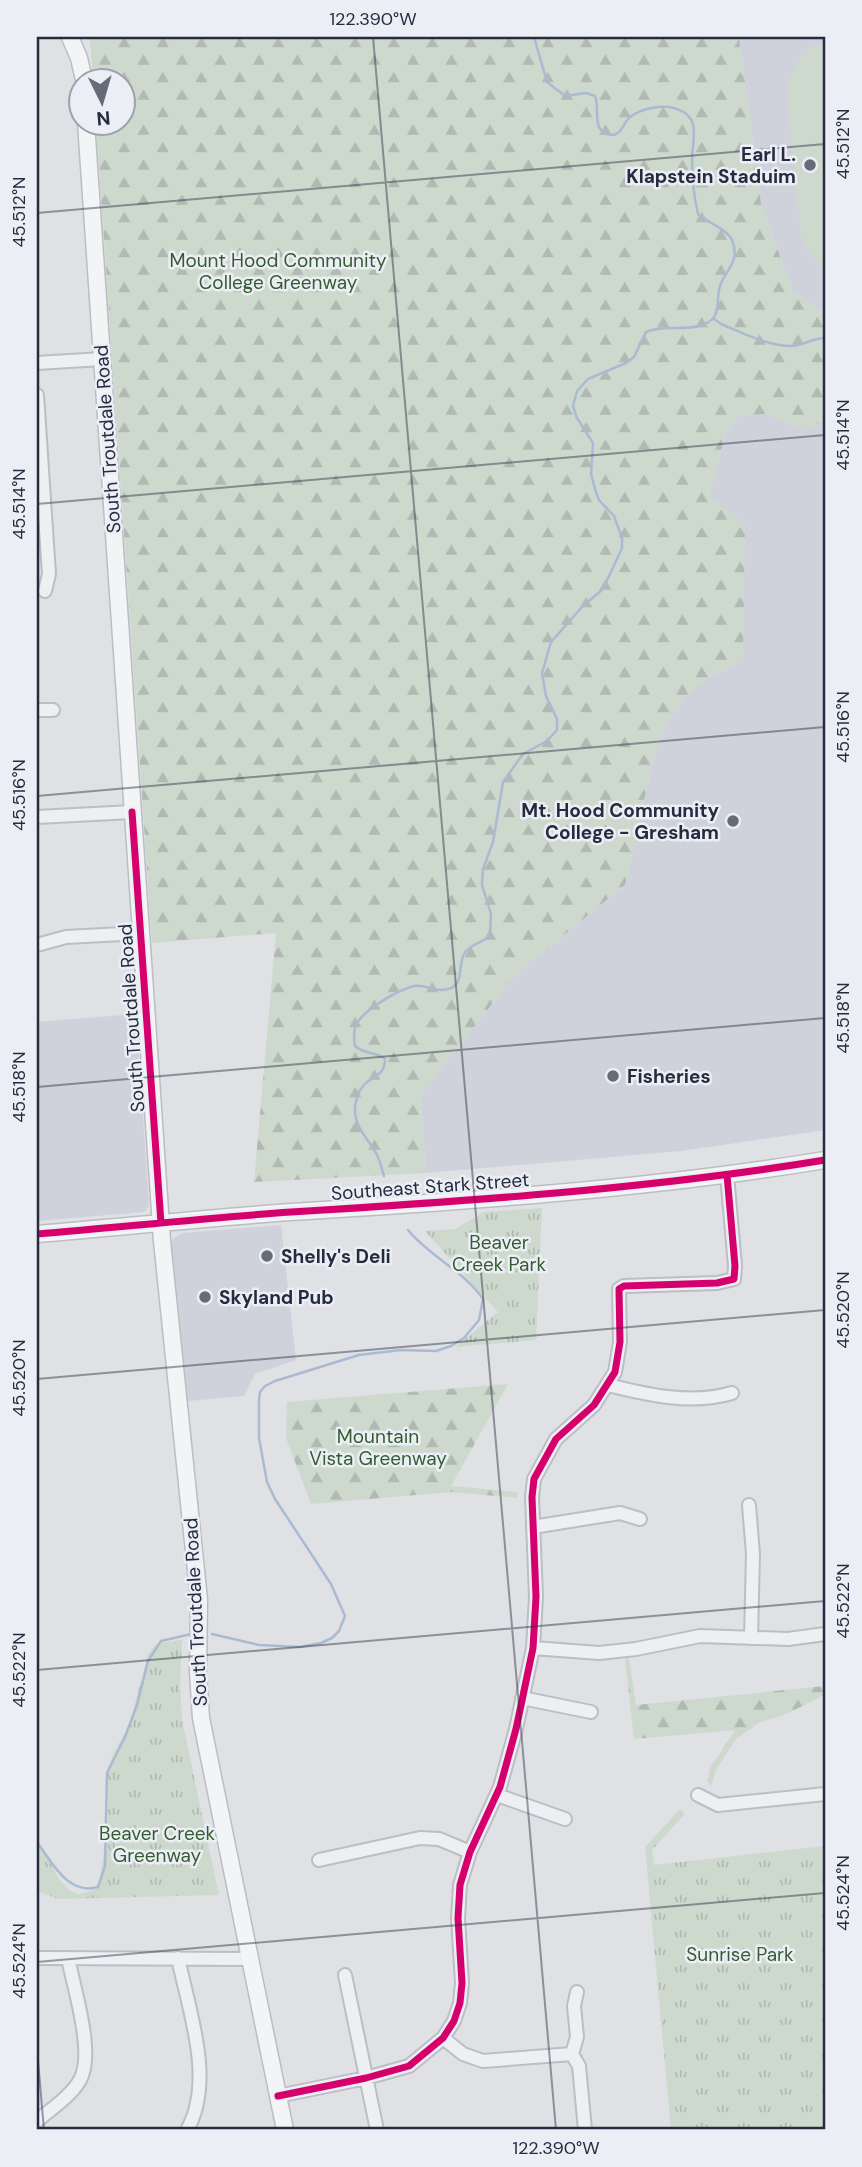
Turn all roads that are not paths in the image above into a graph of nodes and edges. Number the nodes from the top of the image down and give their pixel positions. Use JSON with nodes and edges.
{"nodes":[{"id":1,"x":70,"y":37,"type":"edge"},
{"id":2,"x":81,"y":66,"type":"edge"},
{"id":3,"x":87,"y":136,"type":"edge"},
{"id":4,"x":102,"y":359,"type":"junction"},
{"id":5,"x":37,"y":363,"type":"edge"},
{"id":6,"x":37,"y":395,"type":"edge"},
{"id":7,"x":45,"y":591,"type":"dead end"},
{"id":8,"x":37,"y":710,"type":"edge"},
{"id":9,"x":54,"y":710,"type":"dead end"},
{"id":10,"x":132,"y":811,"type":"junction"},
{"id":11,"x":37,"y":817,"type":"edge"},
{"id":12,"x":141,"y":933,"type":"junction"},
{"id":13,"x":37,"y":945,"type":"edge"},
{"id":14,"x":825,"y":1160,"type":"edge"},
{"id":15,"x":727,"y":1175,"type":"junction"},
{"id":16,"x":161,"y":1223,"type":"junction"},
{"id":17,"x":37,"y":1234,"type":"edge"},
{"id":18,"x":608,"y":1385,"type":"junction"},
{"id":19,"x":732,"y":1393,"type":"dead end"},
{"id":20,"x":749,"y":1505,"type":"dead end"},
{"id":21,"x":640,"y":1519,"type":"dead end"},
{"id":22,"x":533,"y":1527,"type":"junction"},
{"id":23,"x":825,"y":1634,"type":"edge"},
{"id":24,"x":751,"y":1638,"type":"junction"},
{"id":25,"x":533,"y":1648,"type":"junction"},
{"id":26,"x":522,"y":1698,"type":"junction"},
{"id":27,"x":591,"y":1712,"type":"dead end"},
{"id":28,"x":825,"y":1794,"type":"edge"},
{"id":29,"x":497,"y":1795,"type":"junction"},
{"id":30,"x":698,"y":1795,"type":"dead end"},
{"id":31,"x":565,"y":1819,"type":"dead end"},
{"id":32,"x":471,"y":1852,"type":"junction"},
{"id":33,"x":319,"y":1860,"type":"dead end"},
{"id":34,"x":37,"y":1958,"type":"edge"},
{"id":35,"x":68,"y":1958,"type":"junction"},
{"id":36,"x":178,"y":1958,"type":"junction"},
{"id":37,"x":249,"y":1959,"type":"junction"},
{"id":38,"x":345,"y":1975,"type":"dead end"},
{"id":39,"x":577,"y":1992,"type":"dead end"},
{"id":40,"x":443,"y":2038,"type":"junction"},
{"id":41,"x":572,"y":2054,"type":"junction"},
{"id":42,"x":366,"y":2078,"type":"junction"},
{"id":43,"x":278,"y":2096,"type":"junction"},
{"id":44,"x":37,"y":2121,"type":"edge"},
{"id":45,"x":187,"y":2130,"type":"edge"},
{"id":46,"x":285,"y":2130,"type":"edge"},
{"id":47,"x":377,"y":2130,"type":"edge"},
{"id":48,"x":585,"y":2130,"type":"edge"}],
"edges":[{"from":1,"to":2,"type":"main road"},
{"from":3,"to":4,"type":"main road","name":"South Troutdale Road"},
{"from":4,"to":5,"type":"street"},
{"from":4,"to":10,"type":"main road","name":"South Troutdale Road"},
{"from":6,"to":7,"type":"street"},
{"from":8,"to":9,"type":"street"},
{"from":10,"to":11,"type":"street"},
{"from":10,"to":12,"type":"main road","name":"South Troutdale Road"},
{"from":12,"to":13,"type":"street"},
{"from":12,"to":16,"type":"main road","name":"South Troutdale Road"},
{"from":14,"to":15,"type":"main road","name":"Southeast Stark Street"},
{"from":15,"to":16,"type":"main road","name":"Southeast Stark Street"},
{"from":15,"to":18,"type":"street"},
{"from":16,"to":17,"type":"main road","name":"Southeast Stark Street"},
{"from":16,"to":37,"type":"main road","name":"South Troutdale Road"},
{"from":18,"to":19,"type":"street"},
{"from":18,"to":22,"type":"street"},
{"from":20,"to":24,"type":"street"},
{"from":21,"to":22,"type":"street"},
{"from":22,"to":25,"type":"street"},
{"from":23,"to":24,"type":"street"},
{"from":24,"to":25,"type":"street"},
{"from":25,"to":26,"type":"street"},
{"from":26,"to":27,"type":"street"},
{"from":26,"to":29,"type":"street"},
{"from":28,"to":30,"type":"street"},
{"from":29,"to":31,"type":"street"},
{"from":29,"to":32,"type":"street"},
{"from":32,"to":33,"type":"street"},
{"from":32,"to":40,"type":"street"},
{"from":34,"to":35,"type":"street"},
{"from":35,"to":36,"type":"street"},
{"from":35,"to":44,"type":"street"},
{"from":36,"to":37,"type":"street"},
{"from":36,"to":45,"type":"street"},
{"from":37,"to":43,"type":"main road","name":"South Troutdale Road"},
{"from":38,"to":42,"type":"street"},
{"from":39,"to":41,"type":"street"},
{"from":40,"to":41,"type":"street"},
{"from":40,"to":42,"type":"street"},
{"from":41,"to":48,"type":"street"},
{"from":42,"to":43,"type":"street"},
{"from":42,"to":47,"type":"street"},
{"from":43,"to":46,"type":"main road","name":"South Troutdale Road"}]}
